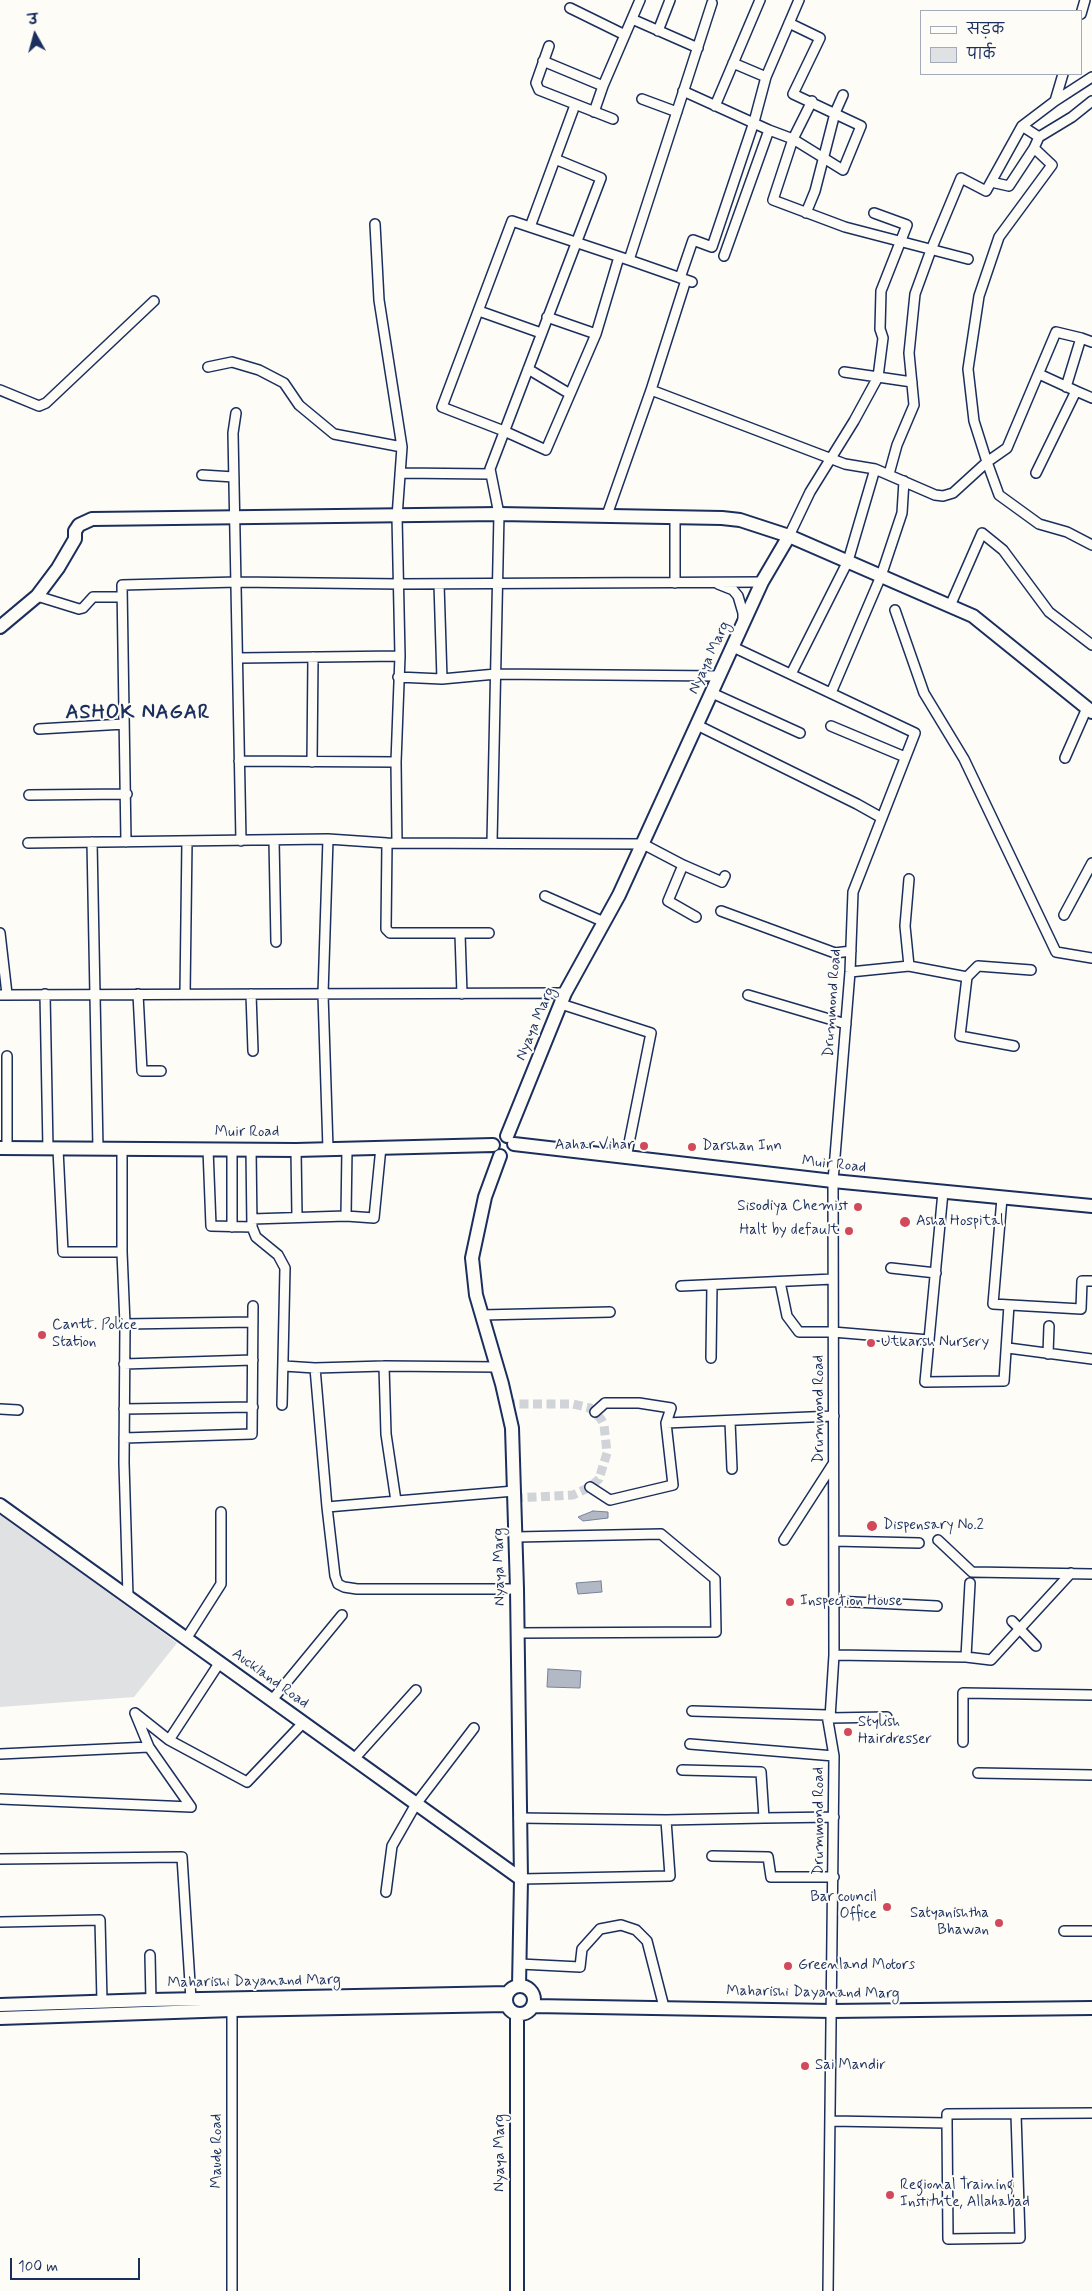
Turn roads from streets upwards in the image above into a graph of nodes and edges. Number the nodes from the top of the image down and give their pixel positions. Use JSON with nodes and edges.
{"nodes":[{"id":1,"x":640,"y":0,"type":"edge"},
{"id":2,"x":670,"y":0,"type":"edge"},
{"id":3,"x":760,"y":0,"type":"edge"},
{"id":4,"x":799,"y":0,"type":"edge"},
{"id":5,"x":712,"y":3,"type":"dead end"},
{"id":6,"x":570,"y":8,"type":"dead end"},
{"id":7,"x":632,"y":19,"type":"junction"},
{"id":8,"x":789,"y":23,"type":"junction"},
{"id":9,"x":658,"y":31,"type":"junction"},
{"id":10,"x":625,"y":35,"type":"junction"},
{"id":11,"x":549,"y":46,"type":"dead end"},
{"id":12,"x":698,"y":48,"type":"junction"},
{"id":13,"x":543,"y":61,"type":"junction"},
{"id":14,"x":733,"y":63,"type":"junction"},
{"id":15,"x":1063,"y":75,"type":"edge"},
{"id":16,"x":1092,"y":76,"type":"edge"},
{"id":17,"x":766,"y":77,"type":"junction"},
{"id":18,"x":603,"y":86,"type":"junction"},
{"id":19,"x":683,"y":91,"type":"junction"},
{"id":20,"x":843,"y":95,"type":"dead end"},
{"id":21,"x":642,"y":98,"type":"dead end"},
{"id":22,"x":1055,"y":101,"type":"junction"},
{"id":23,"x":1092,"y":101,"type":"edge"},
{"id":24,"x":812,"y":102,"type":"junction"},
{"id":25,"x":575,"y":105,"type":"junction"},
{"id":26,"x":715,"y":106,"type":"junction"},
{"id":27,"x":594,"y":112,"type":"junction"},
{"id":28,"x":677,"y":112,"type":"junction"},
{"id":29,"x":836,"y":112,"type":"junction"},
{"id":30,"x":613,"y":119,"type":"dead end"},
{"id":31,"x":754,"y":122,"type":"junction"},
{"id":32,"x":1022,"y":126,"type":"junction"},
{"id":33,"x":769,"y":130,"type":"junction"},
{"id":34,"x":1038,"y":136,"type":"junction"},
{"id":35,"x":793,"y":138,"type":"junction"},
{"id":36,"x":1034,"y":148,"type":"junction"},
{"id":37,"x":822,"y":158,"type":"junction"},
{"id":38,"x":555,"y":159,"type":"junction"},
{"id":39,"x":991,"y":182,"type":"junction"},
{"id":40,"x":806,"y":213,"type":"junction"},
{"id":41,"x":874,"y":213,"type":"dead end"},
{"id":42,"x":375,"y":224,"type":"dead end"},
{"id":43,"x":530,"y":227,"type":"junction"},
{"id":44,"x":576,"y":242,"type":"junction"},
{"id":45,"x":899,"y":243,"type":"junction"},
{"id":46,"x":930,"y":250,"type":"junction"},
{"id":47,"x":724,"y":256,"type":"dead end"},
{"id":48,"x":619,"y":257,"type":"junction"},
{"id":49,"x":968,"y":259,"type":"dead end"},
{"id":50,"x":629,"y":260,"type":"junction"},
{"id":51,"x":686,"y":280,"type":"junction"},
{"id":52,"x":154,"y":301,"type":"dead end"},
{"id":53,"x":478,"y":311,"type":"junction"},
{"id":54,"x":547,"y":317,"type":"junction"},
{"id":55,"x":541,"y":333,"type":"junction"},
{"id":56,"x":596,"y":334,"type":"junction"},
{"id":57,"x":1081,"y":338,"type":"junction"},
{"id":58,"x":1092,"y":342,"type":"edge"},
{"id":59,"x":208,"y":367,"type":"dead end"},
{"id":60,"x":528,"y":369,"type":"junction"},
{"id":61,"x":844,"y":372,"type":"dead end"},
{"id":62,"x":1039,"y":374,"type":"junction"},
{"id":63,"x":878,"y":377,"type":"junction"},
{"id":64,"x":912,"y":382,"type":"junction"},
{"id":65,"x":1066,"y":387,"type":"junction"},
{"id":66,"x":0,"y":390,"type":"edge"},
{"id":67,"x":651,"y":390,"type":"junction"},
{"id":68,"x":1076,"y":391,"type":"junction"},
{"id":69,"x":570,"y":394,"type":"junction"},
{"id":70,"x":1092,"y":398,"type":"edge"},
{"id":71,"x":236,"y":413,"type":"dead end"},
{"id":72,"x":504,"y":431,"type":"junction"},
{"id":73,"x":402,"y":446,"type":"junction"},
{"id":74,"x":831,"y":457,"type":"junction"},
{"id":75,"x":987,"y":462,"type":"junction"},
{"id":76,"x":875,"y":469,"type":"junction"},
{"id":77,"x":400,"y":473,"type":"junction"},
{"id":78,"x":1036,"y":473,"type":"dead end"},
{"id":79,"x":491,"y":474,"type":"junction"},
{"id":80,"x":889,"y":474,"type":"junction"},
{"id":81,"x":202,"y":475,"type":"dead end"},
{"id":82,"x":234,"y":477,"type":"junction"},
{"id":83,"x":904,"y":481,"type":"junction"},
{"id":84,"x":499,"y":514,"type":"junction"},
{"id":85,"x":608,"y":515,"type":"junction"},
{"id":86,"x":234,"y":517,"type":"junction"},
{"id":87,"x":397,"y":517,"type":"junction"},
{"id":88,"x":675,"y":518,"type":"junction"},
{"id":89,"x":789,"y":536,"type":"junction"},
{"id":90,"x":1092,"y":545,"type":"edge"},
{"id":91,"x":848,"y":561,"type":"junction"},
{"id":92,"x":881,"y":576,"type":"junction"},
{"id":93,"x":237,"y":582,"type":"junction"},
{"id":94,"x":716,"y":582,"type":"junction"},
{"id":95,"x":762,"y":582,"type":"junction"},
{"id":96,"x":496,"y":583,"type":"junction"},
{"id":97,"x":675,"y":583,"type":"junction"},
{"id":98,"x":399,"y":584,"type":"junction"},
{"id":99,"x":439,"y":584,"type":"junction"},
{"id":100,"x":37,"y":596,"type":"junction"},
{"id":101,"x":122,"y":597,"type":"junction"},
{"id":102,"x":950,"y":606,"type":"junction"},
{"id":103,"x":895,"y":610,"type":"dead end"},
{"id":104,"x":743,"y":624,"type":"junction"},
{"id":105,"x":0,"y":627,"type":"edge"},
{"id":106,"x":1092,"y":645,"type":"edge"},
{"id":107,"x":733,"y":646,"type":"junction"},
{"id":108,"x":400,"y":656,"type":"junction"},
{"id":109,"x":313,"y":657,"type":"junction"},
{"id":110,"x":239,"y":658,"type":"junction"},
{"id":111,"x":496,"y":674,"type":"junction"},
{"id":112,"x":791,"y":674,"type":"junction"},
{"id":113,"x":398,"y":676,"type":"junction"},
{"id":114,"x":719,"y":676,"type":"junction"},
{"id":115,"x":442,"y":679,"type":"junction"},
{"id":116,"x":712,"y":693,"type":"junction"},
{"id":117,"x":831,"y":693,"type":"junction"},
{"id":118,"x":1089,"y":710,"type":"edge"},
{"id":119,"x":124,"y":724,"type":"junction"},
{"id":120,"x":697,"y":725,"type":"junction"},
{"id":121,"x":831,"y":726,"type":"dead end"},
{"id":122,"x":39,"y":729,"type":"dead end"},
{"id":123,"x":800,"y":733,"type":"dead end"},
{"id":124,"x":905,"y":757,"type":"junction"},
{"id":125,"x":1065,"y":758,"type":"dead end"},
{"id":126,"x":239,"y":761,"type":"junction"},
{"id":127,"x":312,"y":762,"type":"junction"},
{"id":128,"x":396,"y":762,"type":"junction"},
{"id":129,"x":127,"y":794,"type":"junction"},
{"id":130,"x":29,"y":795,"type":"dead end"},
{"id":131,"x":882,"y":818,"type":"junction"},
{"id":132,"x":328,"y":839,"type":"junction"},
{"id":133,"x":187,"y":840,"type":"junction"},
{"id":134,"x":274,"y":840,"type":"junction"},
{"id":135,"x":241,"y":841,"type":"junction"},
{"id":136,"x":92,"y":842,"type":"junction"},
{"id":137,"x":126,"y":842,"type":"junction"},
{"id":138,"x":492,"y":842,"type":"junction"},
{"id":139,"x":28,"y":843,"type":"dead end"},
{"id":140,"x":387,"y":843,"type":"junction"},
{"id":141,"x":397,"y":843,"type":"junction"},
{"id":142,"x":642,"y":844,"type":"junction"},
{"id":143,"x":1092,"y":863,"type":"edge"},
{"id":144,"x":683,"y":865,"type":"junction"},
{"id":145,"x":725,"y":876,"type":"dead end"},
{"id":146,"x":909,"y":879,"type":"dead end"},
{"id":147,"x":545,"y":896,"type":"dead end"},
{"id":148,"x":721,"y":911,"type":"dead end"},
{"id":149,"x":1064,"y":915,"type":"dead end"},
{"id":150,"x":696,"y":917,"type":"dead end"},
{"id":151,"x":604,"y":922,"type":"junction"},
{"id":152,"x":0,"y":933,"type":"edge"},
{"id":153,"x":490,"y":933,"type":"dead end"},
{"id":154,"x":460,"y":934,"type":"junction"},
{"id":155,"x":276,"y":942,"type":"dead end"},
{"id":156,"x":851,"y":951,"type":"junction"},
{"id":157,"x":1092,"y":958,"type":"edge"},
{"id":158,"x":909,"y":966,"type":"junction"},
{"id":159,"x":1031,"y":970,"type":"dead end"},
{"id":160,"x":850,"y":972,"type":"junction"},
{"id":161,"x":967,"y":977,"type":"junction"},
{"id":162,"x":3,"y":994,"type":"edge"},
{"id":163,"x":45,"y":994,"type":"junction"},
{"id":164,"x":138,"y":994,"type":"junction"},
{"id":165,"x":185,"y":994,"type":"junction"},
{"id":166,"x":251,"y":994,"type":"junction"},
{"id":167,"x":323,"y":994,"type":"junction"},
{"id":168,"x":462,"y":994,"type":"junction"},
{"id":169,"x":748,"y":994,"type":"dead end"},
{"id":170,"x":96,"y":995,"type":"junction"},
{"id":171,"x":563,"y":999,"type":"junction"},
{"id":172,"x":846,"y":1024,"type":"junction"},
{"id":173,"x":1014,"y":1046,"type":"dead end"},
{"id":174,"x":253,"y":1051,"type":"dead end"},
{"id":175,"x":7,"y":1056,"type":"dead end"},
{"id":176,"x":160,"y":1071,"type":"dead end"},
{"id":177,"x":511,"y":1140,"type":"junction"},
{"id":178,"x":381,"y":1147,"type":"junction"},
{"id":179,"x":3,"y":1148,"type":"edge"},
{"id":180,"x":53,"y":1149,"type":"junction"},
{"id":181,"x":98,"y":1149,"type":"junction"},
{"id":182,"x":251,"y":1149,"type":"junction"},
{"id":183,"x":328,"y":1149,"type":"junction"},
{"id":184,"x":347,"y":1149,"type":"junction"},
{"id":185,"x":122,"y":1150,"type":"junction"},
{"id":186,"x":208,"y":1150,"type":"junction"},
{"id":187,"x":232,"y":1150,"type":"junction"},
{"id":188,"x":296,"y":1150,"type":"junction"},
{"id":189,"x":497,"y":1150,"type":"junction"},
{"id":190,"x":626,"y":1158,"type":"junction"},
{"id":191,"x":833,"y":1181,"type":"junction"},
{"id":192,"x":943,"y":1192,"type":"junction"},
{"id":193,"x":1002,"y":1198,"type":"junction"},
{"id":194,"x":1092,"y":1206,"type":"edge"},
{"id":195,"x":346,"y":1216,"type":"junction"},
{"id":196,"x":297,"y":1217,"type":"junction"},
{"id":197,"x":252,"y":1223,"type":"junction"},
{"id":198,"x":232,"y":1227,"type":"junction"},
{"id":199,"x":122,"y":1252,"type":"junction"},
{"id":200,"x":891,"y":1268,"type":"dead end"},
{"id":201,"x":936,"y":1273,"type":"junction"},
{"id":202,"x":833,"y":1279,"type":"junction"},
{"id":203,"x":1092,"y":1281,"type":"edge"},
{"id":204,"x":780,"y":1282,"type":"junction"},
{"id":205,"x":712,"y":1285,"type":"junction"},
{"id":206,"x":681,"y":1286,"type":"dead end"},
{"id":207,"x":1009,"y":1305,"type":"junction"},
{"id":208,"x":253,"y":1306,"type":"dead end"},
{"id":209,"x":610,"y":1312,"type":"dead end"},
{"id":210,"x":482,"y":1315,"type":"junction"},
{"id":211,"x":253,"y":1322,"type":"junction"},
{"id":212,"x":125,"y":1324,"type":"junction"},
{"id":213,"x":1049,"y":1326,"type":"dead end"},
{"id":214,"x":834,"y":1332,"type":"junction"},
{"id":215,"x":929,"y":1340,"type":"junction"},
{"id":216,"x":1008,"y":1348,"type":"junction"},
{"id":217,"x":1048,"y":1354,"type":"junction"},
{"id":218,"x":711,"y":1358,"type":"dead end"},
{"id":219,"x":1092,"y":1359,"type":"edge"},
{"id":220,"x":253,"y":1360,"type":"junction"},
{"id":221,"x":124,"y":1364,"type":"junction"},
{"id":222,"x":284,"y":1366,"type":"junction"},
{"id":223,"x":384,"y":1366,"type":"junction"},
{"id":224,"x":497,"y":1367,"type":"junction"},
{"id":225,"x":315,"y":1368,"type":"junction"},
{"id":226,"x":282,"y":1405,"type":"dead end"},
{"id":227,"x":253,"y":1407,"type":"junction"},
{"id":228,"x":0,"y":1409,"type":"edge"},
{"id":229,"x":124,"y":1409,"type":"junction"},
{"id":230,"x":18,"y":1410,"type":"dead end"},
{"id":231,"x":595,"y":1412,"type":"dead end"},
{"id":232,"x":834,"y":1416,"type":"junction"},
{"id":233,"x":730,"y":1421,"type":"junction"},
{"id":234,"x":666,"y":1423,"type":"junction"},
{"id":235,"x":124,"y":1438,"type":"junction"},
{"id":236,"x":834,"y":1464,"type":"junction"},
{"id":237,"x":732,"y":1469,"type":"dead end"},
{"id":238,"x":590,"y":1487,"type":"dead end"},
{"id":239,"x":514,"y":1491,"type":"junction"},
{"id":240,"x":396,"y":1501,"type":"junction"},
{"id":241,"x":0,"y":1505,"type":"edge"},
{"id":242,"x":327,"y":1507,"type":"junction"},
{"id":243,"x":221,"y":1512,"type":"dead end"},
{"id":244,"x":516,"y":1537,"type":"junction"},
{"id":245,"x":784,"y":1540,"type":"dead end"},
{"id":246,"x":938,"y":1540,"type":"dead end"},
{"id":247,"x":834,"y":1541,"type":"junction"},
{"id":248,"x":919,"y":1543,"type":"dead end"},
{"id":249,"x":1071,"y":1573,"type":"junction"},
{"id":250,"x":1092,"y":1574,"type":"edge"},
{"id":251,"x":970,"y":1583,"type":"dead end"},
{"id":252,"x":517,"y":1589,"type":"junction"},
{"id":253,"x":128,"y":1597,"type":"junction"},
{"id":254,"x":834,"y":1601,"type":"junction"},
{"id":255,"x":937,"y":1606,"type":"dead end"},
{"id":256,"x":342,"y":1615,"type":"dead end"},
{"id":257,"x":1012,"y":1621,"type":"dead end"},
{"id":258,"x":1020,"y":1629,"type":"junction"},
{"id":259,"x":517,"y":1633,"type":"junction"},
{"id":260,"x":186,"y":1639,"type":"junction"},
{"id":261,"x":1036,"y":1646,"type":"dead end"},
{"id":262,"x":834,"y":1655,"type":"junction"},
{"id":263,"x":966,"y":1657,"type":"junction"},
{"id":264,"x":220,"y":1662,"type":"junction"},
{"id":265,"x":416,"y":1690,"type":"dead end"},
{"id":266,"x":1092,"y":1695,"type":"edge"},
{"id":267,"x":272,"y":1700,"type":"junction"},
{"id":268,"x":692,"y":1711,"type":"dead end"},
{"id":269,"x":828,"y":1716,"type":"junction"},
{"id":270,"x":887,"y":1717,"type":"dead end"},
{"id":271,"x":303,"y":1723,"type":"junction"},
{"id":272,"x":474,"y":1728,"type":"dead end"},
{"id":273,"x":169,"y":1740,"type":"junction"},
{"id":274,"x":963,"y":1742,"type":"dead end"},
{"id":275,"x":690,"y":1744,"type":"dead end"},
{"id":276,"x":149,"y":1747,"type":"junction"},
{"id":277,"x":0,"y":1754,"type":"edge"},
{"id":278,"x":834,"y":1756,"type":"junction"},
{"id":279,"x":354,"y":1760,"type":"junction"},
{"id":280,"x":682,"y":1770,"type":"dead end"},
{"id":281,"x":978,"y":1773,"type":"dead end"},
{"id":282,"x":1092,"y":1775,"type":"edge"},
{"id":283,"x":0,"y":1799,"type":"edge"},
{"id":284,"x":416,"y":1804,"type":"junction"},
{"id":285,"x":834,"y":1817,"type":"junction"},
{"id":286,"x":519,"y":1818,"type":"junction"},
{"id":287,"x":764,"y":1818,"type":"junction"},
{"id":288,"x":666,"y":1820,"type":"junction"},
{"id":289,"x":712,"y":1856,"type":"dead end"},
{"id":290,"x":0,"y":1859,"type":"edge"},
{"id":291,"x":834,"y":1877,"type":"junction"},
{"id":292,"x":521,"y":1879,"type":"junction"},
{"id":293,"x":386,"y":1892,"type":"dead end"},
{"id":294,"x":0,"y":1922,"type":"edge"},
{"id":295,"x":1064,"y":1931,"type":"dead end"},
{"id":296,"x":1092,"y":1931,"type":"edge"},
{"id":297,"x":150,"y":1954,"type":"dead end"},
{"id":298,"x":520,"y":1964,"type":"junction"},
{"id":299,"x":519,"y":1986,"type":"junction"},
{"id":300,"x":191,"y":1999,"type":"junction"},
{"id":301,"x":507,"y":1999,"type":"junction"},
{"id":302,"x":151,"y":2000,"type":"junction"},
{"id":303,"x":102,"y":2001,"type":"junction"},
{"id":304,"x":0,"y":2005,"type":"edge"},
{"id":305,"x":533,"y":2006,"type":"junction"},
{"id":306,"x":664,"y":2007,"type":"junction"},
{"id":307,"x":1092,"y":2008,"type":"edge"},
{"id":308,"x":232,"y":2010,"type":"junction"},
{"id":309,"x":832,"y":2011,"type":"junction"},
{"id":310,"x":517,"y":2014,"type":"junction"},
{"id":311,"x":0,"y":2018,"type":"edge"},
{"id":312,"x":1092,"y":2113,"type":"edge"},
{"id":313,"x":1016,"y":2114,"type":"junction"},
{"id":314,"x":831,"y":2121,"type":"junction"},
{"id":315,"x":948,"y":2124,"type":"junction"},
{"id":316,"x":232,"y":2291,"type":"edge"},
{"id":317,"x":517,"y":2291,"type":"edge"},
{"id":318,"x":828,"y":2291,"type":"edge"}],
"edges":[{"from":1,"to":7,"type":"street"},
{"from":2,"to":9,"type":"street"},
{"from":3,"to":14,"type":"street"},
{"from":4,"to":8,"type":"street"},
{"from":5,"to":12,"type":"street"},
{"from":6,"to":10,"type":"street"},
{"from":7,"to":9,"type":"street"},
{"from":7,"to":10,"type":"street"},
{"from":8,"to":17,"type":"street"},
{"from":8,"to":24,"type":"street"},
{"from":9,"to":12,"type":"street"},
{"from":10,"to":18,"type":"street"},
{"from":11,"to":13,"type":"street"},
{"from":12,"to":19,"type":"street"},
{"from":13,"to":18,"type":"street"},
{"from":13,"to":25,"type":"street"},
{"from":14,"to":17,"type":"street"},
{"from":14,"to":26,"type":"street"},
{"from":15,"to":22,"type":"street"},
{"from":16,"to":22,"type":"street"},
{"from":17,"to":31,"type":"street"},
{"from":18,"to":27,"type":"street"},
{"from":19,"to":26,"type":"street"},
{"from":19,"to":28,"type":"street"},
{"from":20,"to":29,"type":"street"},
{"from":21,"to":28,"type":"street"},
{"from":22,"to":32,"type":"street"},
{"from":23,"to":34,"type":"street"},
{"from":24,"to":29,"type":"street"},
{"from":24,"to":35,"type":"street"},
{"from":25,"to":27,"type":"street"},
{"from":25,"to":38,"type":"street"},
{"from":26,"to":31,"type":"street"},
{"from":27,"to":30,"type":"street"},
{"from":28,"to":50,"type":"street"},
{"from":29,"to":37,"type":"street"},
{"from":29,"to":37,"type":"street"},
{"from":31,"to":33,"type":"street"},
{"from":31,"to":51,"type":"street"},
{"from":32,"to":34,"type":"street"},
{"from":32,"to":39,"type":"street"},
{"from":33,"to":35,"type":"street"},
{"from":33,"to":47,"type":"street"},
{"from":34,"to":36,"type":"street"},
{"from":35,"to":37,"type":"street"},
{"from":35,"to":40,"type":"street"},
{"from":36,"to":39,"type":"street"},
{"from":36,"to":75,"type":"street"},
{"from":37,"to":40,"type":"street"},
{"from":38,"to":43,"type":"street"},
{"from":38,"to":44,"type":"street"},
{"from":39,"to":46,"type":"street"},
{"from":40,"to":45,"type":"street"},
{"from":41,"to":45,"type":"street","name":"Nyaya Marg"},
{"from":42,"to":73,"type":"street"},
{"from":43,"to":44,"type":"street"},
{"from":43,"to":53,"type":"street"},
{"from":44,"to":48,"type":"street"},
{"from":44,"to":54,"type":"street"},
{"from":45,"to":46,"type":"street"},
{"from":45,"to":63,"type":"street","name":"Nyaya Marg"},
{"from":46,"to":49,"type":"street"},
{"from":46,"to":64,"type":"street"},
{"from":48,"to":50,"type":"street"},
{"from":48,"to":56,"type":"street"},
{"from":50,"to":51,"type":"street"},
{"from":51,"to":67,"type":"street"},
{"from":52,"to":66,"type":"street"},
{"from":53,"to":55,"type":"street"},
{"from":53,"to":72,"type":"street"},
{"from":54,"to":55,"type":"street"},
{"from":54,"to":56,"type":"street"},
{"from":55,"to":60,"type":"street"},
{"from":56,"to":69,"type":"street"},
{"from":57,"to":58,"type":"street"},
{"from":57,"to":62,"type":"street"},
{"from":57,"to":65,"type":"street"},
{"from":59,"to":73,"type":"street"},
{"from":60,"to":69,"type":"street"},
{"from":60,"to":72,"type":"street"},
{"from":61,"to":63,"type":"street"},
{"from":62,"to":65,"type":"street"},
{"from":62,"to":75,"type":"street"},
{"from":63,"to":64,"type":"street"},
{"from":63,"to":74,"type":"street","name":"Nyaya Marg"},
{"from":64,"to":80,"type":"street"},
{"from":65,"to":68,"type":"street"},
{"from":67,"to":74,"type":"street"},
{"from":67,"to":85,"type":"street"},
{"from":68,"to":70,"type":"street"},
{"from":68,"to":78,"type":"street"},
{"from":69,"to":72,"type":"street"},
{"from":71,"to":82,"type":"street"},
{"from":72,"to":79,"type":"street"},
{"from":73,"to":77,"type":"street"},
{"from":74,"to":76,"type":"street"},
{"from":74,"to":89,"type":"street","name":"Nyaya Marg"},
{"from":75,"to":83,"type":"street"},
{"from":75,"to":90,"type":"street"},
{"from":76,"to":80,"type":"street"},
{"from":76,"to":91,"type":"street"},
{"from":77,"to":79,"type":"street"},
{"from":77,"to":87,"type":"street"},
{"from":79,"to":84,"type":"street"},
{"from":80,"to":83,"type":"street"},
{"from":81,"to":82,"type":"street"},
{"from":82,"to":86,"type":"street"},
{"from":83,"to":92,"type":"street"},
{"from":84,"to":85,"type":"street"},
{"from":84,"to":87,"type":"street"},
{"from":84,"to":96,"type":"street"},
{"from":85,"to":88,"type":"street"},
{"from":86,"to":87,"type":"street"},
{"from":86,"to":93,"type":"street"},
{"from":86,"to":100,"type":"street"},
{"from":87,"to":98,"type":"street"},
{"from":88,"to":89,"type":"street"},
{"from":88,"to":97,"type":"street"},
{"from":89,"to":91,"type":"street"},
{"from":89,"to":95,"type":"street","name":"Nyaya Marg"},
{"from":91,"to":92,"type":"street"},
{"from":91,"to":112,"type":"street"},
{"from":92,"to":102,"type":"street"},
{"from":92,"to":117,"type":"street"},
{"from":93,"to":98,"type":"street"},
{"from":93,"to":101,"type":"street"},
{"from":93,"to":110,"type":"street"},
{"from":94,"to":95,"type":"street"},
{"from":94,"to":97,"type":"street"},
{"from":94,"to":104,"type":"street"},
{"from":95,"to":104,"type":"street","name":"Nyaya Marg"},
{"from":96,"to":97,"type":"street"},
{"from":96,"to":99,"type":"street"},
{"from":96,"to":111,"type":"street"},
{"from":98,"to":99,"type":"street"},
{"from":98,"to":108,"type":"street"},
{"from":99,"to":115,"type":"street"},
{"from":100,"to":101,"type":"street"},
{"from":100,"to":105,"type":"street"},
{"from":101,"to":119,"type":"street"},
{"from":102,"to":106,"type":"street"},
{"from":102,"to":118,"type":"street"},
{"from":103,"to":157,"type":"street"},
{"from":104,"to":107,"type":"street","name":"Nyaya Marg"},
{"from":107,"to":112,"type":"street","name":"Drummond Road"},
{"from":107,"to":114,"type":"street","name":"Nyaya Marg"},
{"from":108,"to":109,"type":"street"},
{"from":108,"to":113,"type":"street"},
{"from":109,"to":110,"type":"street"},
{"from":109,"to":127,"type":"street"},
{"from":110,"to":126,"type":"street"},
{"from":111,"to":114,"type":"street"},
{"from":111,"to":115,"type":"street"},
{"from":111,"to":138,"type":"street"},
{"from":112,"to":117,"type":"street","name":"Drummond Road"},
{"from":113,"to":115,"type":"street"},
{"from":113,"to":128,"type":"street"},
{"from":114,"to":116,"type":"street","name":"Nyaya Marg"},
{"from":116,"to":120,"type":"street","name":"Nyaya Marg"},
{"from":116,"to":123,"type":"street"},
{"from":117,"to":124,"type":"street","name":"Drummond Road"},
{"from":118,"to":125,"type":"street"},
{"from":119,"to":122,"type":"street"},
{"from":119,"to":129,"type":"street"},
{"from":120,"to":131,"type":"street"},
{"from":120,"to":142,"type":"street","name":"Nyaya Marg"},
{"from":121,"to":124,"type":"street"},
{"from":124,"to":131,"type":"street","name":"Drummond Road"},
{"from":126,"to":127,"type":"street"},
{"from":126,"to":135,"type":"street"},
{"from":127,"to":128,"type":"street"},
{"from":128,"to":141,"type":"street"},
{"from":129,"to":130,"type":"street"},
{"from":129,"to":137,"type":"street"},
{"from":131,"to":156,"type":"street","name":"Drummond Road"},
{"from":132,"to":134,"type":"street"},
{"from":132,"to":140,"type":"street"},
{"from":132,"to":167,"type":"street"},
{"from":133,"to":135,"type":"street"},
{"from":133,"to":137,"type":"street"},
{"from":133,"to":165,"type":"street"},
{"from":134,"to":135,"type":"street"},
{"from":134,"to":155,"type":"street"},
{"from":136,"to":137,"type":"street"},
{"from":136,"to":139,"type":"street"},
{"from":136,"to":170,"type":"street"},
{"from":138,"to":141,"type":"street"},
{"from":138,"to":142,"type":"street"},
{"from":140,"to":141,"type":"street"},
{"from":140,"to":154,"type":"street"},
{"from":142,"to":144,"type":"street"},
{"from":142,"to":151,"type":"street","name":"Nyaya Marg"},
{"from":143,"to":149,"type":"street"},
{"from":144,"to":145,"type":"street"},
{"from":144,"to":150,"type":"street"},
{"from":146,"to":158,"type":"street"},
{"from":147,"to":151,"type":"street"},
{"from":148,"to":156,"type":"street"},
{"from":151,"to":171,"type":"street","name":"Nyaya Marg"},
{"from":152,"to":162,"type":"street"},
{"from":153,"to":154,"type":"street"},
{"from":154,"to":168,"type":"street"},
{"from":156,"to":160,"type":"street","name":"Drummond Road"},
{"from":158,"to":160,"type":"street"},
{"from":158,"to":161,"type":"street"},
{"from":159,"to":161,"type":"street"},
{"from":160,"to":172,"type":"street","name":"Drummond Road"},
{"from":161,"to":173,"type":"street"},
{"from":162,"to":163,"type":"street"},
{"from":163,"to":170,"type":"street"},
{"from":163,"to":180,"type":"street"},
{"from":164,"to":165,"type":"street"},
{"from":164,"to":170,"type":"street"},
{"from":164,"to":176,"type":"street"},
{"from":165,"to":166,"type":"street"},
{"from":166,"to":167,"type":"street"},
{"from":166,"to":174,"type":"street"},
{"from":167,"to":168,"type":"street"},
{"from":167,"to":183,"type":"street"},
{"from":168,"to":171,"type":"street"},
{"from":169,"to":172,"type":"street"},
{"from":170,"to":181,"type":"street"},
{"from":171,"to":177,"type":"street","name":"Nyaya Marg"},
{"from":171,"to":190,"type":"street"},
{"from":172,"to":191,"type":"street","name":"Drummond Road"},
{"from":175,"to":179,"type":"street"},
{"from":177,"to":189,"type":"street"},
{"from":177,"to":189,"type":"street"},
{"from":177,"to":190,"type":"street","name":"Muir Road"},
{"from":178,"to":184,"type":"street","name":"Muir Road"},
{"from":178,"to":189,"type":"street","name":"Muir Road"},
{"from":178,"to":195,"type":"street"},
{"from":179,"to":180,"type":"street","name":"Muir Road"},
{"from":180,"to":181,"type":"street","name":"Muir Road"},
{"from":180,"to":199,"type":"street"},
{"from":181,"to":185,"type":"street","name":"Muir Road"},
{"from":182,"to":187,"type":"street","name":"Muir Road"},
{"from":182,"to":188,"type":"street","name":"Muir Road"},
{"from":182,"to":197,"type":"street"},
{"from":183,"to":184,"type":"street","name":"Muir Road"},
{"from":183,"to":188,"type":"street","name":"Muir Road"},
{"from":184,"to":195,"type":"street"},
{"from":185,"to":186,"type":"street","name":"Muir Road"},
{"from":185,"to":199,"type":"street"},
{"from":186,"to":187,"type":"street","name":"Muir Road"},
{"from":186,"to":198,"type":"street"},
{"from":187,"to":198,"type":"street"},
{"from":188,"to":196,"type":"street"},
{"from":189,"to":210,"type":"street","name":"Nyaya Marg"},
{"from":190,"to":191,"type":"street","name":"Muir Road"},
{"from":191,"to":192,"type":"street","name":"Muir Road"},
{"from":191,"to":202,"type":"street","name":"Drummond Road"},
{"from":192,"to":193,"type":"street","name":"Muir Road"},
{"from":192,"to":201,"type":"street"},
{"from":193,"to":194,"type":"street","name":"Muir Road"},
{"from":193,"to":207,"type":"street"},
{"from":195,"to":196,"type":"street"},
{"from":196,"to":197,"type":"street"},
{"from":197,"to":198,"type":"street"},
{"from":197,"to":222,"type":"street"},
{"from":199,"to":212,"type":"street"},
{"from":200,"to":201,"type":"street"},
{"from":201,"to":215,"type":"street"},
{"from":202,"to":204,"type":"street"},
{"from":202,"to":214,"type":"street","name":"Drummond Road"},
{"from":203,"to":207,"type":"street"},
{"from":204,"to":205,"type":"street"},
{"from":204,"to":214,"type":"street"},
{"from":205,"to":206,"type":"street"},
{"from":205,"to":218,"type":"street"},
{"from":207,"to":216,"type":"street"},
{"from":208,"to":211,"type":"street"},
{"from":209,"to":210,"type":"street"},
{"from":210,"to":224,"type":"street","name":"Nyaya Marg"},
{"from":211,"to":212,"type":"street"},
{"from":211,"to":220,"type":"street"},
{"from":212,"to":221,"type":"street"},
{"from":213,"to":217,"type":"street"},
{"from":214,"to":215,"type":"street"},
{"from":214,"to":232,"type":"street","name":"Drummond Road"},
{"from":215,"to":216,"type":"street"},
{"from":216,"to":217,"type":"street"},
{"from":217,"to":219,"type":"street"},
{"from":220,"to":221,"type":"street"},
{"from":220,"to":227,"type":"street"},
{"from":221,"to":229,"type":"street"},
{"from":222,"to":225,"type":"street"},
{"from":222,"to":226,"type":"street"},
{"from":223,"to":224,"type":"street"},
{"from":223,"to":225,"type":"street"},
{"from":223,"to":240,"type":"street"},
{"from":224,"to":239,"type":"street","name":"Nyaya Marg"},
{"from":225,"to":242,"type":"street"},
{"from":227,"to":229,"type":"street"},
{"from":227,"to":235,"type":"street"},
{"from":228,"to":230,"type":"street"},
{"from":229,"to":235,"type":"street"},
{"from":231,"to":234,"type":"street"},
{"from":232,"to":233,"type":"street"},
{"from":232,"to":236,"type":"street","name":"Drummond Road"},
{"from":233,"to":234,"type":"street"},
{"from":233,"to":237,"type":"street"},
{"from":234,"to":238,"type":"street"},
{"from":235,"to":253,"type":"street"},
{"from":236,"to":245,"type":"street"},
{"from":236,"to":247,"type":"street","name":"Drummond Road"},
{"from":239,"to":240,"type":"street"},
{"from":239,"to":244,"type":"street","name":"Nyaya Marg"},
{"from":240,"to":242,"type":"street"},
{"from":241,"to":253,"type":"street","name":"Auckland Road"},
{"from":242,"to":252,"type":"street"},
{"from":243,"to":260,"type":"street"},
{"from":244,"to":252,"type":"street","name":"Nyaya Marg"},
{"from":244,"to":259,"type":"street"},
{"from":246,"to":249,"type":"street"},
{"from":247,"to":248,"type":"street"},
{"from":247,"to":254,"type":"street","name":"Drummond Road"},
{"from":249,"to":250,"type":"street"},
{"from":249,"to":258,"type":"street"},
{"from":251,"to":263,"type":"street"},
{"from":252,"to":259,"type":"street","name":"Nyaya Marg"},
{"from":253,"to":260,"type":"street","name":"Auckland Road"},
{"from":254,"to":255,"type":"street"},
{"from":254,"to":262,"type":"street","name":"Drummond Road"},
{"from":256,"to":267,"type":"street"},
{"from":257,"to":258,"type":"street"},
{"from":258,"to":261,"type":"street"},
{"from":258,"to":263,"type":"street"},
{"from":259,"to":286,"type":"street","name":"Nyaya Marg"},
{"from":260,"to":264,"type":"street","name":"Auckland Road"},
{"from":262,"to":263,"type":"street"},
{"from":262,"to":269,"type":"street","name":"Drummond Road"},
{"from":264,"to":267,"type":"street","name":"Auckland Road"},
{"from":264,"to":273,"type":"street"},
{"from":265,"to":279,"type":"street"},
{"from":266,"to":274,"type":"street"},
{"from":267,"to":271,"type":"street","name":"Auckland Road"},
{"from":268,"to":269,"type":"street"},
{"from":269,"to":270,"type":"street"},
{"from":269,"to":278,"type":"street","name":"Drummond Road"},
{"from":271,"to":273,"type":"street"},
{"from":271,"to":279,"type":"street","name":"Auckland Road"},
{"from":272,"to":284,"type":"street"},
{"from":273,"to":276,"type":"street"},
{"from":275,"to":278,"type":"street"},
{"from":276,"to":277,"type":"street"},
{"from":276,"to":283,"type":"street"},
{"from":278,"to":285,"type":"street","name":"Drummond Road"},
{"from":279,"to":284,"type":"street","name":"Auckland Road"},
{"from":280,"to":287,"type":"street"},
{"from":281,"to":282,"type":"street"},
{"from":284,"to":292,"type":"street","name":"Auckland Road"},
{"from":284,"to":293,"type":"street"},
{"from":285,"to":287,"type":"street"},
{"from":285,"to":291,"type":"street","name":"Drummond Road"},
{"from":286,"to":288,"type":"street"},
{"from":286,"to":292,"type":"street","name":"Nyaya Marg"},
{"from":287,"to":288,"type":"street"},
{"from":288,"to":292,"type":"street"},
{"from":289,"to":291,"type":"street"},
{"from":290,"to":300,"type":"street"},
{"from":291,"to":309,"type":"street","name":"Drummond Road"},
{"from":292,"to":298,"type":"street","name":"Nyaya Marg"},
{"from":294,"to":303,"type":"street"},
{"from":295,"to":296,"type":"street"},
{"from":297,"to":302,"type":"street"},
{"from":298,"to":299,"type":"street","name":"Nyaya Marg"},
{"from":298,"to":306,"type":"street"},
{"from":299,"to":301,"type":"street"},
{"from":299,"to":305,"type":"street"},
{"from":300,"to":301,"type":"street","name":"Maharishi Dayanand Marg"},
{"from":300,"to":302,"type":"street","name":"Maharishi Dayanand Marg"},
{"from":301,"to":308,"type":"street","name":"Maharishi Dayanand Marg"},
{"from":301,"to":310,"type":"street"},
{"from":302,"to":303,"type":"street","name":"Maharishi Dayanand Marg"},
{"from":303,"to":304,"type":"street","name":"Maharishi Dayanand Marg"},
{"from":305,"to":306,"type":"street","name":"Maharishi Dayanand Marg"},
{"from":305,"to":310,"type":"street"},
{"from":306,"to":309,"type":"street","name":"Maharishi Dayanand Marg"},
{"from":307,"to":309,"type":"street","name":"Maharishi Dayanand Marg"},
{"from":308,"to":311,"type":"street","name":"Maharishi Dayanand Marg"},
{"from":308,"to":316,"type":"street","name":"Maude Road"},
{"from":309,"to":314,"type":"street","name":"Drummond Road"},
{"from":310,"to":317,"type":"street","name":"Nyaya Marg"},
{"from":312,"to":313,"type":"street"},
{"from":313,"to":315,"type":"street"},
{"from":313,"to":315,"type":"street"},
{"from":314,"to":315,"type":"street"},
{"from":314,"to":318,"type":"street","name":"Drummond Road"}]}
